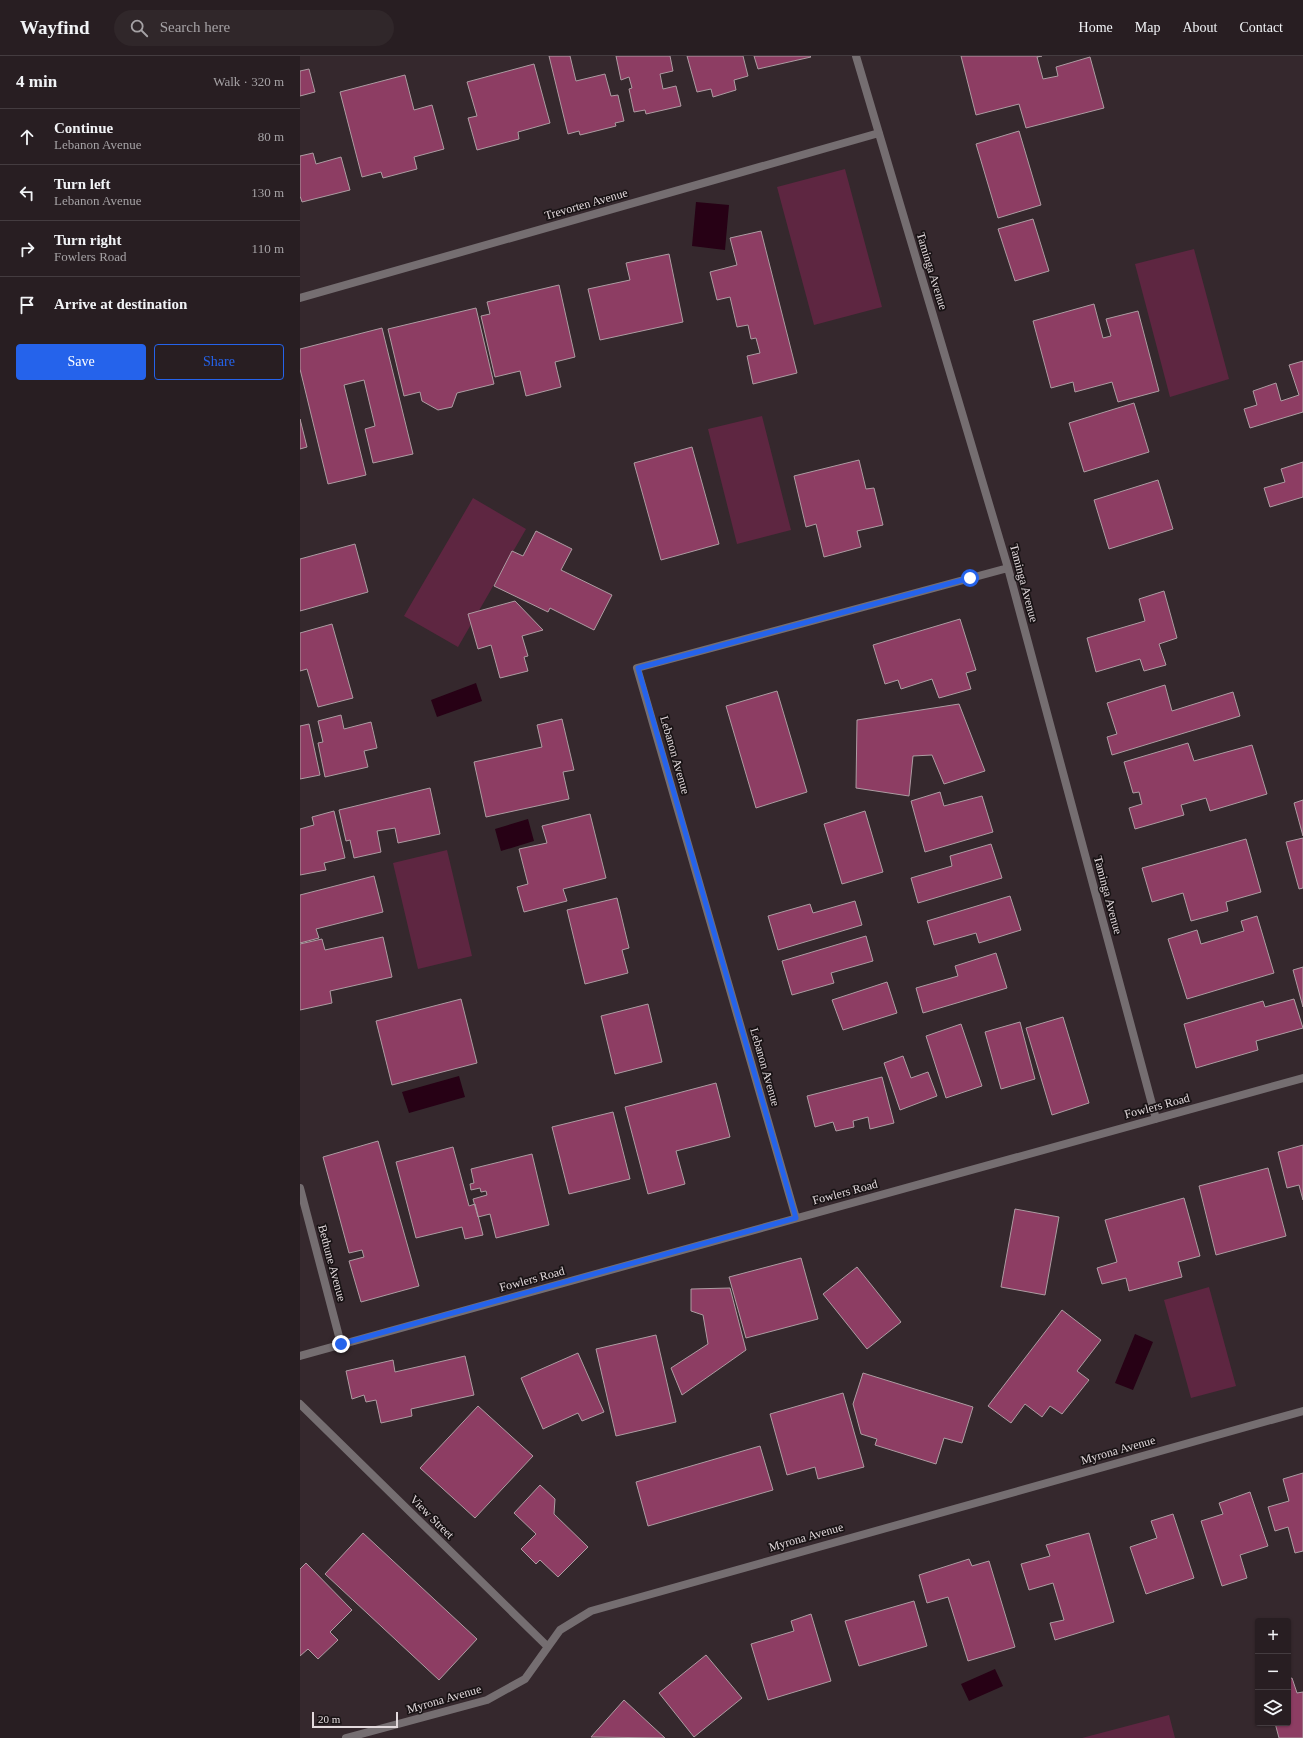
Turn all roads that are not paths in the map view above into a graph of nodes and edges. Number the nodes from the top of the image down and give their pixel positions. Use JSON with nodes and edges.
{"nodes":[{"id":1,"x":856,"y":56,"type":"edge"},
{"id":2,"x":879,"y":133,"type":"junction"},
{"id":3,"x":300,"y":298,"type":"edge"},
{"id":4,"x":1008,"y":568,"type":"junction"},
{"id":5,"x":1303,"y":1078,"type":"edge"},
{"id":6,"x":1156,"y":1119,"type":"junction"},
{"id":7,"x":300,"y":1188,"type":"edge"},
{"id":8,"x":796,"y":1218,"type":"junction"},
{"id":9,"x":341,"y":1344,"type":"junction"},
{"id":10,"x":300,"y":1356,"type":"edge"},
{"id":11,"x":300,"y":1404,"type":"edge"},
{"id":12,"x":1303,"y":1411,"type":"edge"},
{"id":13,"x":547,"y":1646,"type":"junction"},
{"id":14,"x":346,"y":1738,"type":"edge"}],
"edges":[{"from":1,"to":2,"type":"street","name":"Taminga Avenue"},
{"from":2,"to":3,"type":"street","name":"Trevorten Avenue"},
{"from":2,"to":4,"type":"street","name":"Taminga Avenue"},
{"from":4,"to":6,"type":"street","name":"Taminga Avenue"},
{"from":4,"to":8,"type":"street","name":"Lebanon Avenue"},
{"from":5,"to":6,"type":"street","name":"Fowlers Road"},
{"from":6,"to":8,"type":"street","name":"Fowlers Road"},
{"from":7,"to":9,"type":"street","name":"Bethune Avenue"},
{"from":8,"to":9,"type":"street","name":"Fowlers Road"},
{"from":9,"to":10,"type":"street","name":"Fowlers Road"},
{"from":11,"to":13,"type":"street","name":"View Street"},
{"from":12,"to":13,"type":"street","name":"Myrona Avenue"},
{"from":13,"to":14,"type":"street","name":"Myrona Avenue"}]}
